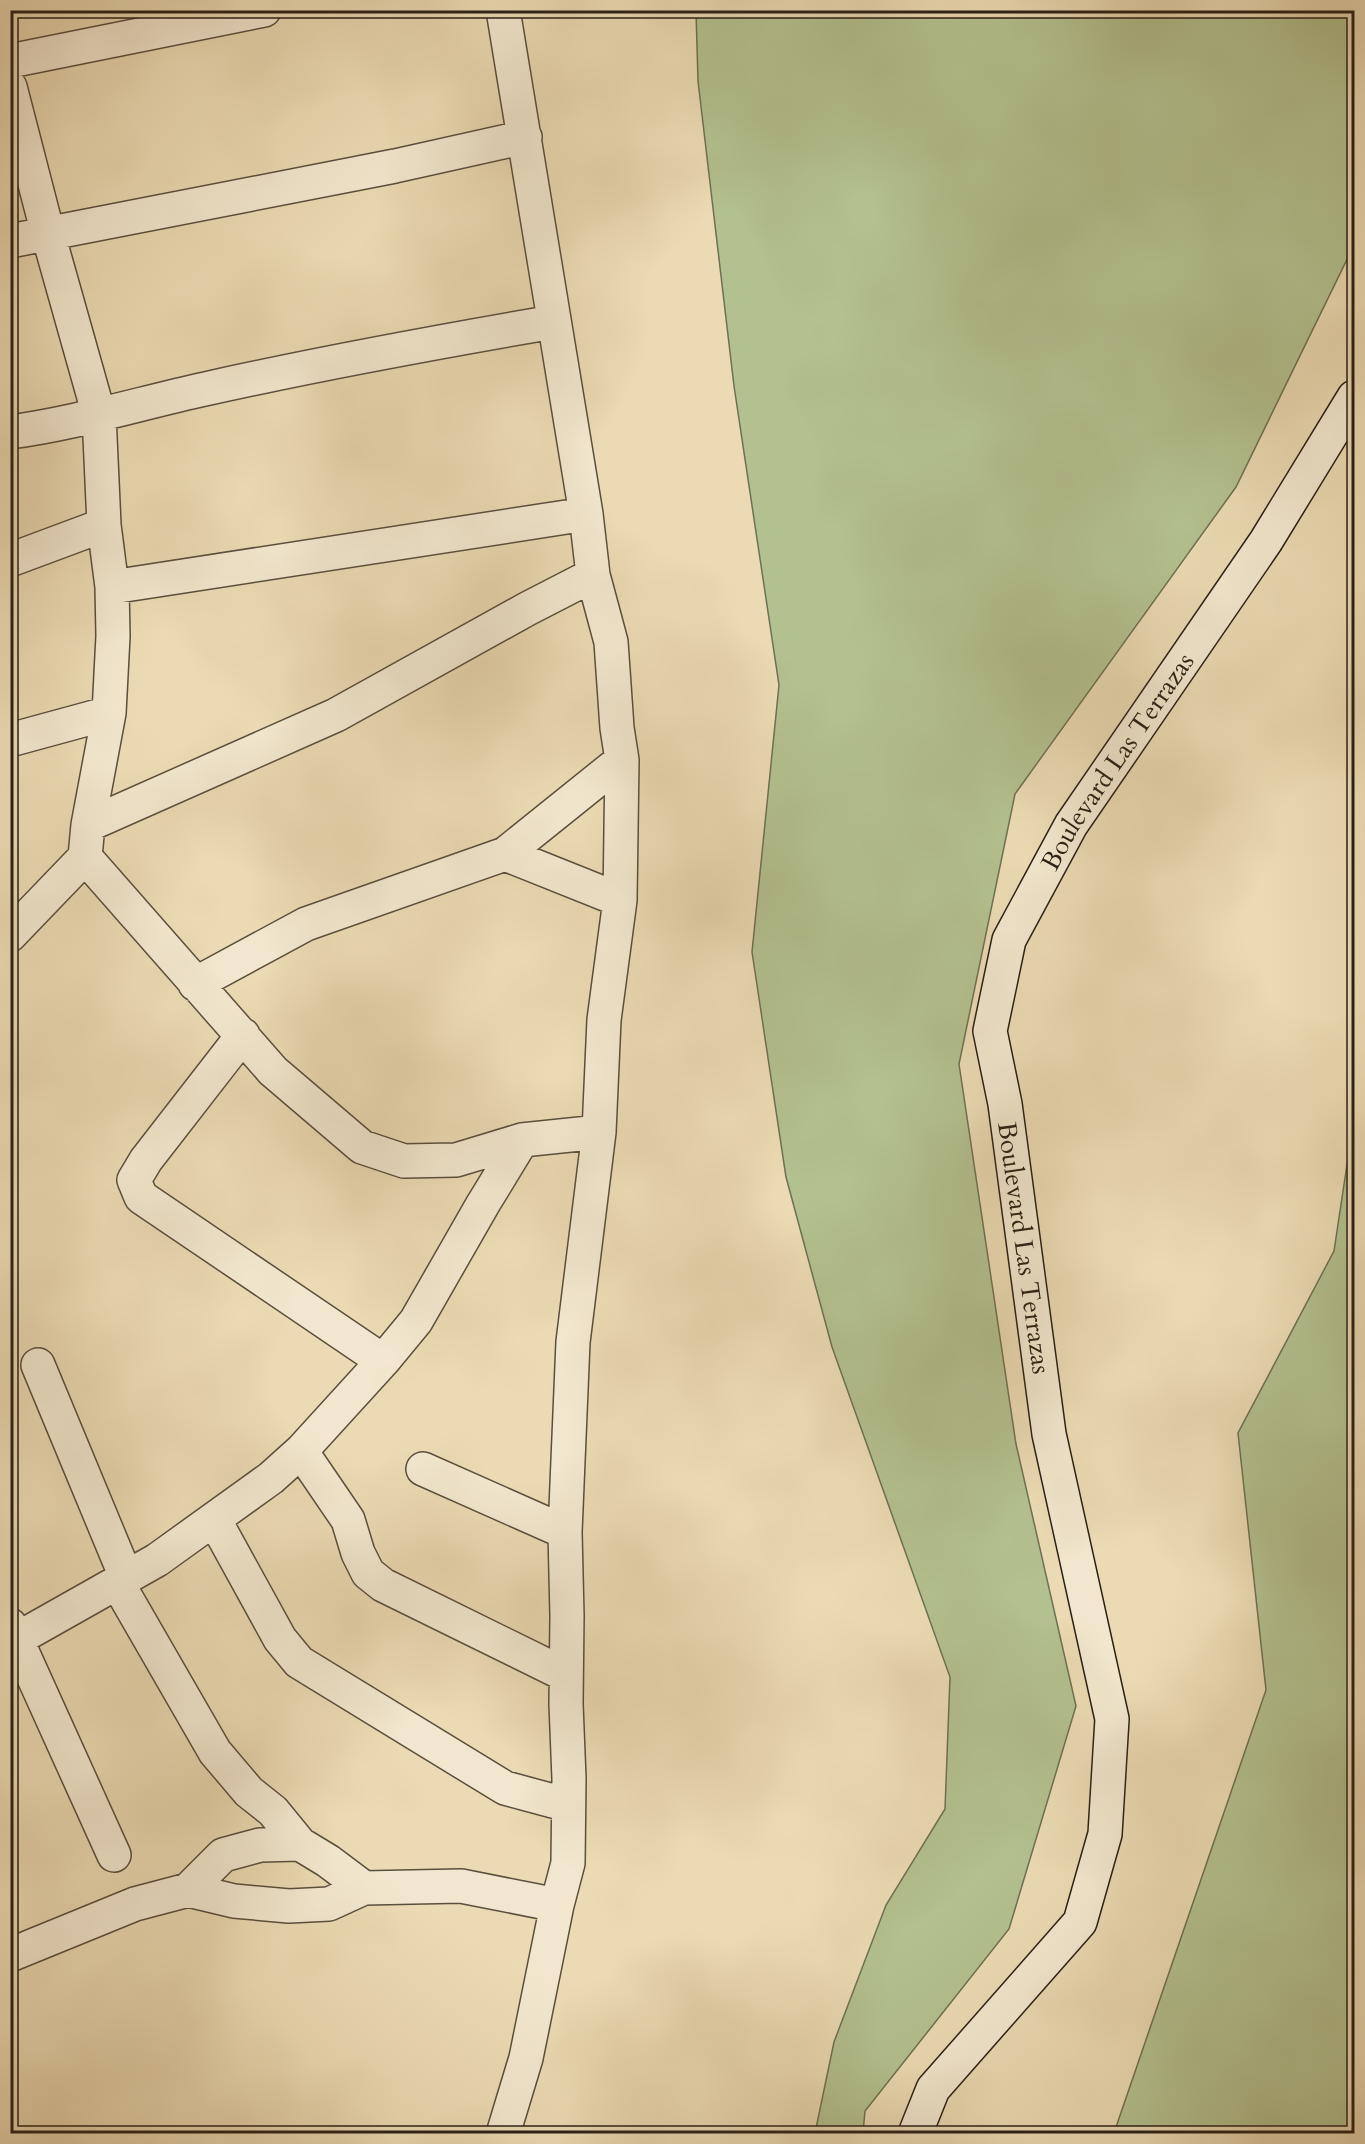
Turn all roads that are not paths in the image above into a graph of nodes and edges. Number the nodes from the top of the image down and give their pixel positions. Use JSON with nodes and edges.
{"nodes":[{"id":1,"x":264,"y":10,"type":"edge"},
{"id":2,"x":503,"y":10,"type":"edge"},
{"id":3,"x":10,"y":61,"type":"edge"},
{"id":4,"x":10,"y":87,"type":"edge"},
{"id":5,"x":525,"y":137,"type":"junction"},
{"id":6,"x":48,"y":234,"type":"junction"},
{"id":7,"x":10,"y":241,"type":"edge"},
{"id":8,"x":553,"y":322,"type":"junction"},
{"id":9,"x":1354,"y":397,"type":"edge"},
{"id":10,"x":99,"y":415,"type":"junction"},
{"id":11,"x":10,"y":432,"type":"edge"},
{"id":12,"x":586,"y":514,"type":"junction"},
{"id":13,"x":104,"y":525,"type":"junction"},
{"id":14,"x":10,"y":560,"type":"edge"},
{"id":15,"x":593,"y":575,"type":"junction"},
{"id":16,"x":112,"y":587,"type":"junction"},
{"id":17,"x":109,"y":713,"type":"junction"},
{"id":18,"x":10,"y":740,"type":"edge"},
{"id":19,"x":622,"y":760,"type":"junction"},
{"id":20,"x":88,"y":825,"type":"junction"},
{"id":21,"x":505,"y":854,"type":"junction"},
{"id":22,"x":85,"y":857,"type":"junction"},
{"id":23,"x":620,"y":900,"type":"junction"},
{"id":24,"x":10,"y":935,"type":"edge"},
{"id":25,"x":195,"y":984,"type":"junction"},
{"id":26,"x":243,"y":1035,"type":"junction"},
{"id":27,"x":599,"y":1132,"type":"junction"},
{"id":28,"x":522,"y":1140,"type":"junction"},
{"id":29,"x":382,"y":1361,"type":"junction"},
{"id":30,"x":38,"y":1365,"type":"dead end"},
{"id":31,"x":301,"y":1451,"type":"junction"},
{"id":32,"x":423,"y":1469,"type":"dead end"},
{"id":33,"x":214,"y":1519,"type":"junction"},
{"id":34,"x":565,"y":1532,"type":"junction"},
{"id":35,"x":122,"y":1580,"type":"junction"},
{"id":36,"x":13,"y":1636,"type":"edge"},
{"id":37,"x":566,"y":1675,"type":"junction"},
{"id":38,"x":568,"y":1805,"type":"junction"},
{"id":39,"x":300,"y":1844,"type":"junction"},
{"id":40,"x":114,"y":1855,"type":"dead end"},
{"id":41,"x":364,"y":1888,"type":"junction"},
{"id":42,"x":188,"y":1890,"type":"junction"},
{"id":43,"x":557,"y":1905,"type":"junction"},
{"id":44,"x":10,"y":1955,"type":"edge"},
{"id":45,"x":503,"y":2133,"type":"edge"},
{"id":46,"x":915,"y":2133,"type":"edge"}],
"edges":[{"from":1,"to":3,"type":"street"},
{"from":2,"to":5,"type":"street"},
{"from":4,"to":6,"type":"street"},
{"from":5,"to":6,"type":"street"},
{"from":5,"to":8,"type":"street"},
{"from":6,"to":7,"type":"street"},
{"from":6,"to":10,"type":"street"},
{"from":8,"to":10,"type":"street"},
{"from":8,"to":12,"type":"street"},
{"from":9,"to":46,"type":"street","name":"Boulevard Las Terrazas"},
{"from":10,"to":11,"type":"street"},
{"from":10,"to":13,"type":"street"},
{"from":12,"to":15,"type":"street"},
{"from":12,"to":16,"type":"street"},
{"from":13,"to":14,"type":"street"},
{"from":13,"to":16,"type":"street"},
{"from":15,"to":19,"type":"street"},
{"from":15,"to":20,"type":"street"},
{"from":16,"to":17,"type":"street"},
{"from":17,"to":18,"type":"street"},
{"from":17,"to":20,"type":"street"},
{"from":19,"to":21,"type":"street"},
{"from":19,"to":23,"type":"street"},
{"from":20,"to":22,"type":"street"},
{"from":21,"to":23,"type":"street"},
{"from":21,"to":25,"type":"street"},
{"from":22,"to":24,"type":"street"},
{"from":22,"to":25,"type":"street"},
{"from":23,"to":27,"type":"street"},
{"from":25,"to":26,"type":"street"},
{"from":26,"to":28,"type":"street"},
{"from":26,"to":29,"type":"street"},
{"from":27,"to":28,"type":"street"},
{"from":27,"to":34,"type":"street"},
{"from":28,"to":29,"type":"street"},
{"from":29,"to":31,"type":"street"},
{"from":30,"to":35,"type":"street"},
{"from":31,"to":33,"type":"street"},
{"from":31,"to":37,"type":"street"},
{"from":32,"to":34,"type":"street"},
{"from":33,"to":35,"type":"street"},
{"from":33,"to":38,"type":"street"},
{"from":34,"to":37,"type":"street"},
{"from":35,"to":36,"type":"street"},
{"from":35,"to":39,"type":"street"},
{"from":36,"to":40,"type":"street"},
{"from":37,"to":38,"type":"street"},
{"from":38,"to":43,"type":"street"},
{"from":39,"to":41,"type":"street"},
{"from":39,"to":42,"type":"street"},
{"from":41,"to":42,"type":"street"},
{"from":41,"to":43,"type":"street"},
{"from":42,"to":44,"type":"street"},
{"from":43,"to":45,"type":"street"}]}
